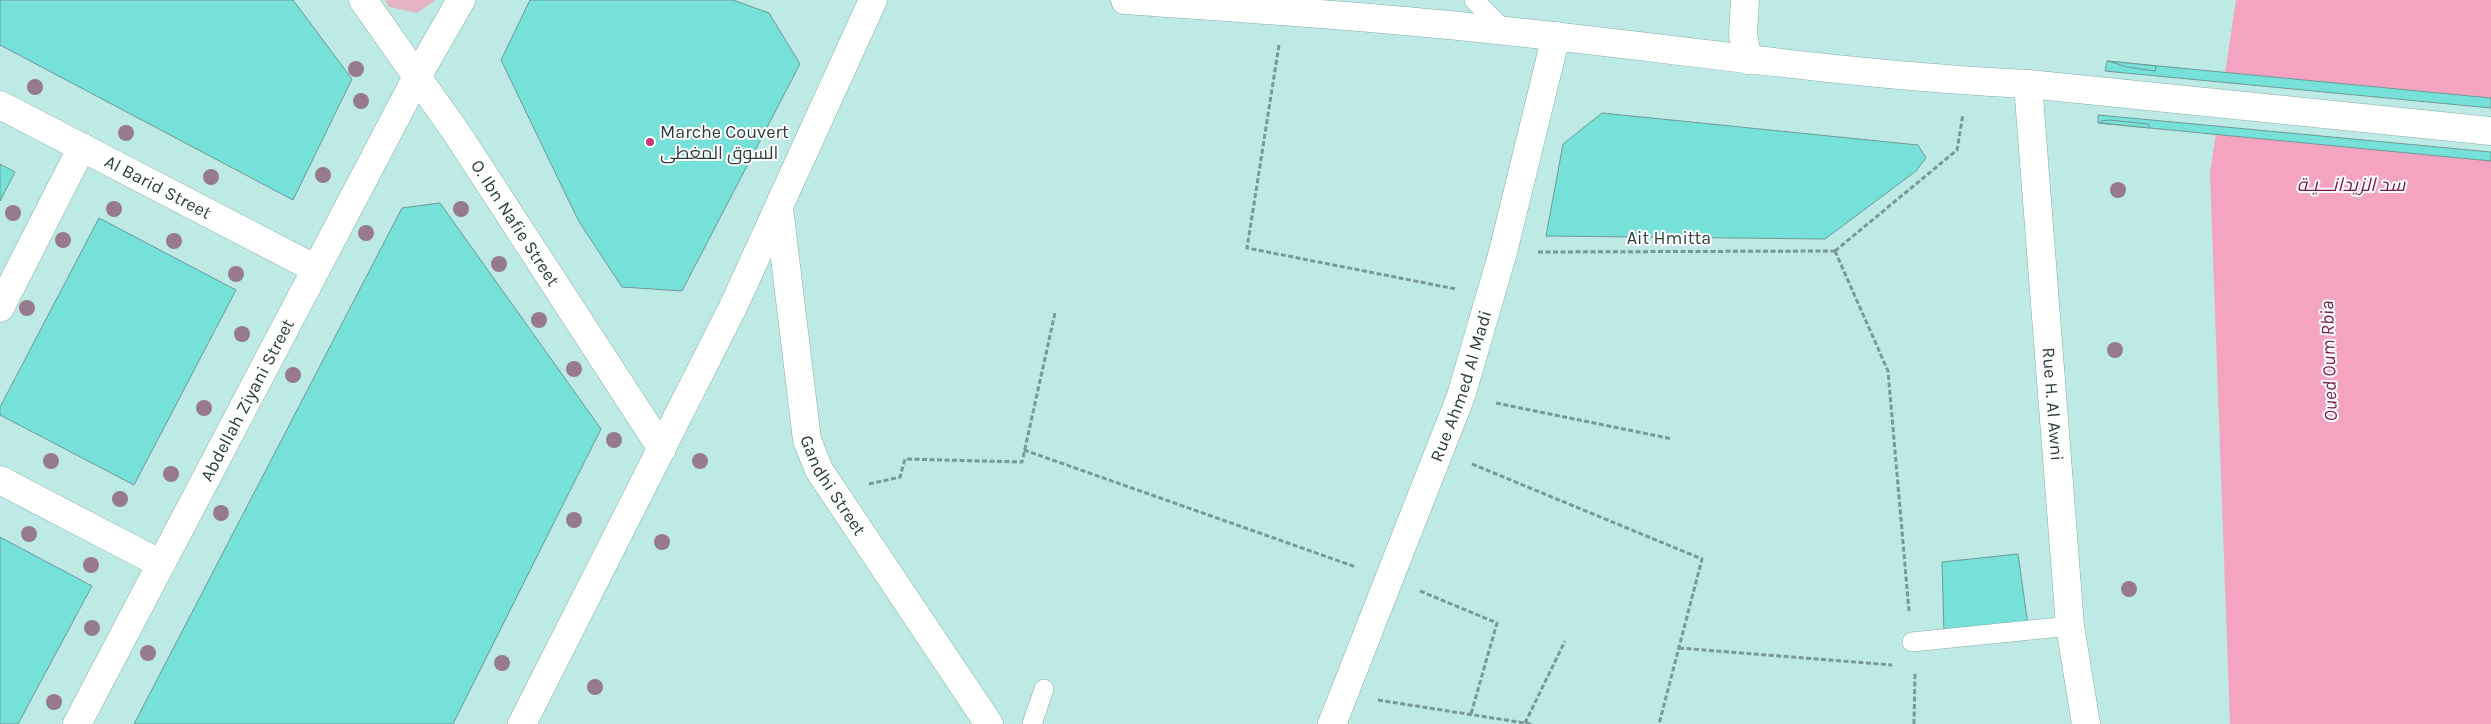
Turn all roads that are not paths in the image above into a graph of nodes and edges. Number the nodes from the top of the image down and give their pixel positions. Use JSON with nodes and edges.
{"nodes":[{"id":1,"x":363,"y":0,"type":"edge"},
{"id":2,"x":461,"y":0,"type":"edge"},
{"id":3,"x":873,"y":0,"type":"edge"},
{"id":4,"x":1124,"y":0,"type":"edge"},
{"id":5,"x":1474,"y":0,"type":"edge"},
{"id":6,"x":1745,"y":0,"type":"edge"},
{"id":7,"x":1249,"y":4,"type":"edge"},
{"id":8,"x":1504,"y":30,"type":"junction"},
{"id":9,"x":1556,"y":36,"type":"junction"},
{"id":10,"x":1748,"y":60,"type":"junction"},
{"id":11,"x":418,"y":75,"type":"junction"},
{"id":12,"x":2028,"y":84,"type":"junction"},
{"id":13,"x":0,"y":105,"type":"edge"},
{"id":14,"x":2491,"y":131,"type":"edge"},
{"id":15,"x":82,"y":147,"type":"junction"},
{"id":16,"x":779,"y":208,"type":"junction"},
{"id":17,"x":316,"y":269,"type":"junction"},
{"id":18,"x":0,"y":308,"type":"edge"},
{"id":19,"x":662,"y":449,"type":"junction"},
{"id":20,"x":0,"y":480,"type":"edge"},
{"id":21,"x":161,"y":564,"type":"junction"},
{"id":22,"x":2070,"y":626,"type":"junction"},
{"id":23,"x":1912,"y":642,"type":"road end"},
{"id":24,"x":1044,"y":689,"type":"dead end"},
{"id":25,"x":77,"y":724,"type":"edge"},
{"id":26,"x":522,"y":724,"type":"edge"},
{"id":27,"x":989,"y":724,"type":"edge"},
{"id":28,"x":1032,"y":724,"type":"edge"},
{"id":29,"x":1332,"y":724,"type":"edge"},
{"id":30,"x":2086,"y":724,"type":"edge"}],
"edges":[{"from":1,"to":11,"type":"street","name":"O. Ibn Nafie Street"},
{"from":2,"to":11,"type":"street","name":"Abdellah Ziyani Street"},
{"from":3,"to":16,"type":"street"},
{"from":4,"to":7,"type":"street"},
{"from":5,"to":8,"type":"lane"},
{"from":6,"to":10,"type":"street"},
{"from":7,"to":8,"type":"street"},
{"from":8,"to":9,"type":"street"},
{"from":9,"to":10,"type":"street"},
{"from":9,"to":29,"type":"street","name":"Rue Ahmed Al Madi"},
{"from":10,"to":12,"type":"street"},
{"from":11,"to":17,"type":"street","name":"Abdellah Ziyani Street"},
{"from":11,"to":19,"type":"street","name":"O. Ibn Nafie Street"},
{"from":12,"to":14,"type":"street"},
{"from":12,"to":22,"type":"street","name":"Rue H. Al Awni"},
{"from":13,"to":15,"type":"street","name":"Al Barid Street"},
{"from":15,"to":17,"type":"street","name":"Al Barid Street"},
{"from":15,"to":18,"type":"street"},
{"from":16,"to":19,"type":"street"},
{"from":16,"to":27,"type":"street","name":"Gandhi Street"},
{"from":17,"to":21,"type":"street","name":"Abdellah Ziyani Street"},
{"from":19,"to":26,"type":"street"},
{"from":20,"to":21,"type":"street"},
{"from":21,"to":25,"type":"street","name":"Abdellah Ziyani Street"},
{"from":22,"to":23,"type":"lane"},
{"from":22,"to":30,"type":"street","name":"Rue H. Al Awni"},
{"from":24,"to":28,"type":"lane"}]}
